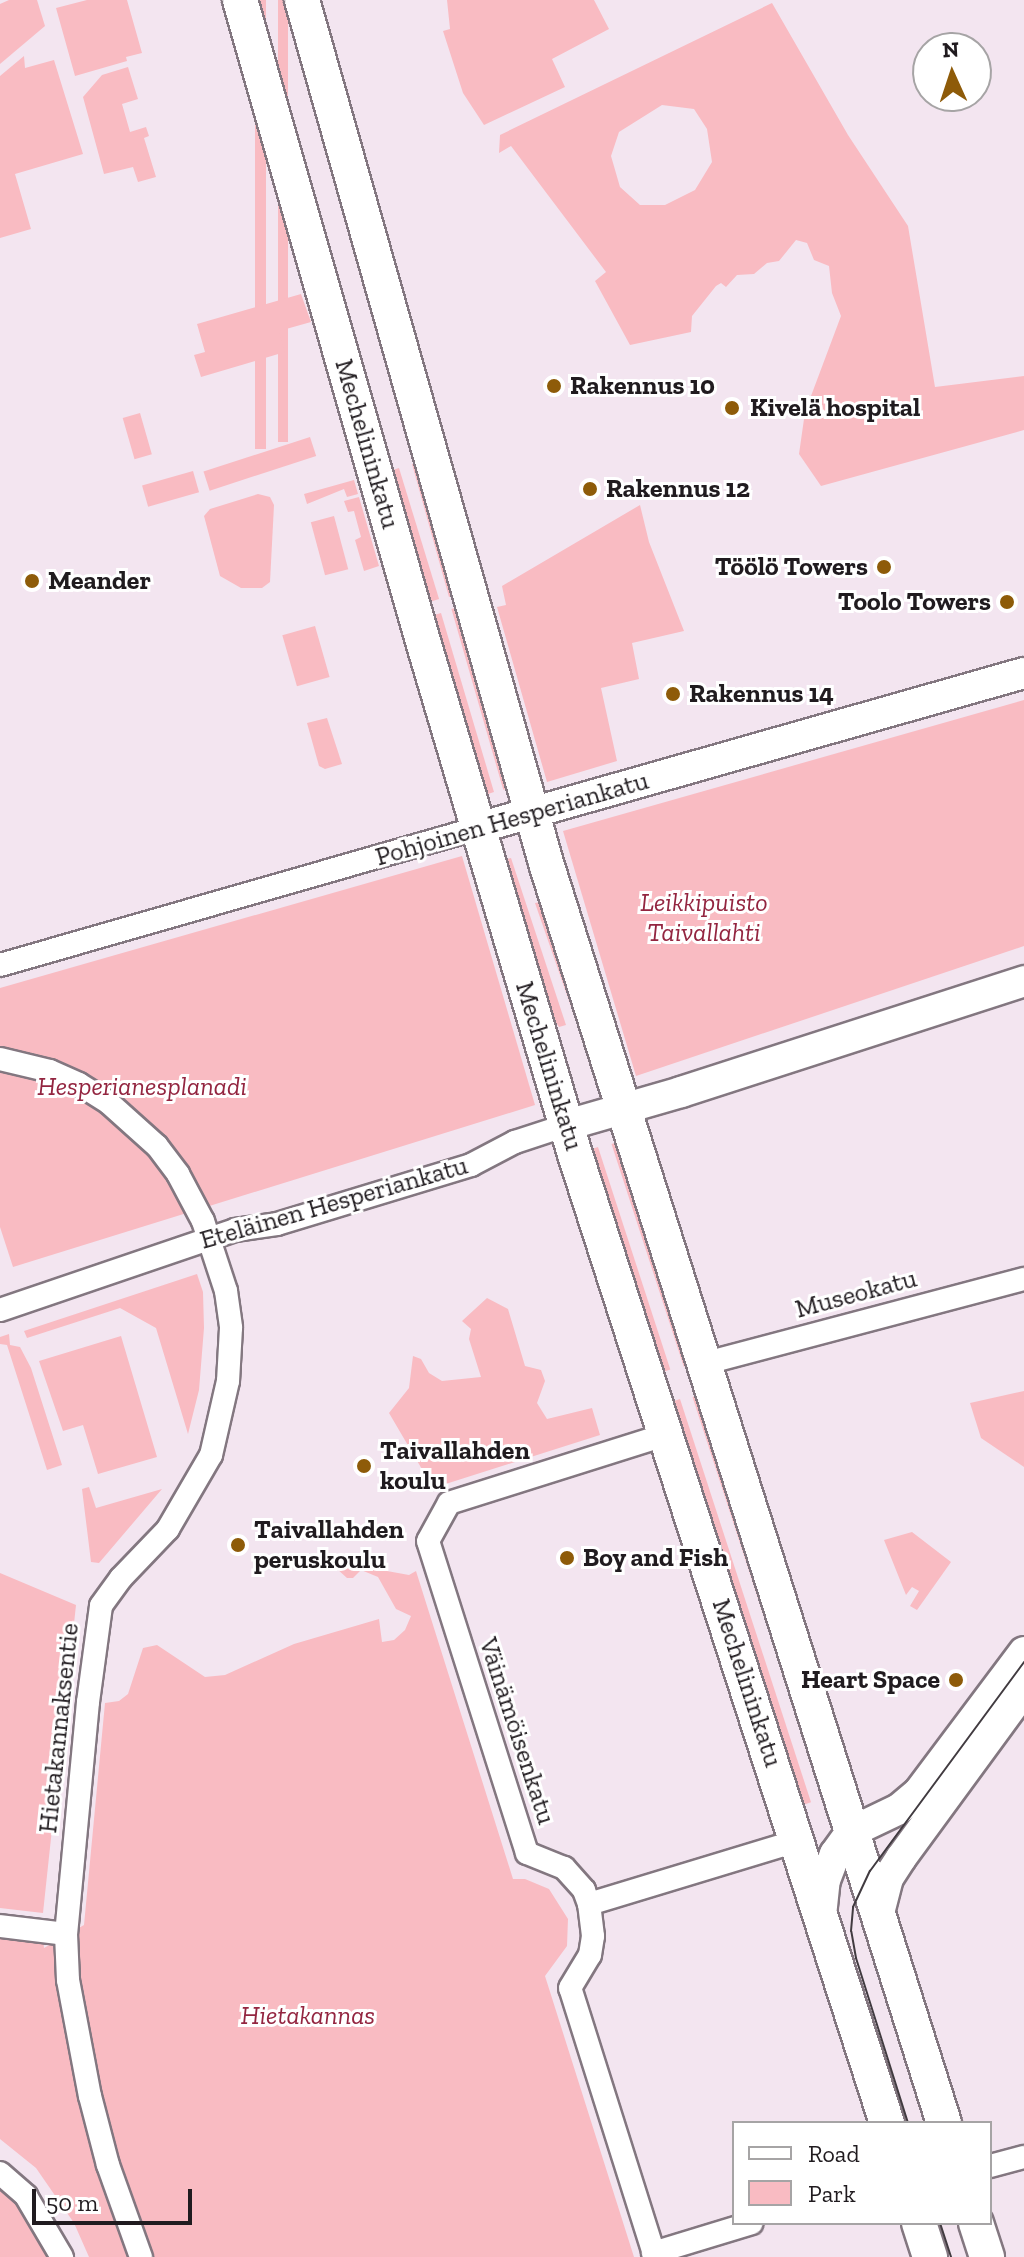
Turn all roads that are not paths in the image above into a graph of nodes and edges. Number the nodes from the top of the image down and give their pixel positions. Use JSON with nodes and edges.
{"nodes":[{"id":1,"x":240,"y":0,"type":"edge"},
{"id":2,"x":302,"y":0,"type":"edge"},
{"id":3,"x":1024,"y":673,"type":"edge"},
{"id":4,"x":531,"y":814,"type":"junction"},
{"id":5,"x":478,"y":828,"type":"junction"},
{"id":6,"x":0,"y":965,"type":"edge"},
{"id":7,"x":1024,"y":981,"type":"edge"},
{"id":8,"x":0,"y":1059,"type":"edge"},
{"id":9,"x":620,"y":1108,"type":"junction"},
{"id":10,"x":567,"y":1125,"type":"junction"},
{"id":11,"x":210,"y":1238,"type":"junction"},
{"id":12,"x":1024,"y":1279,"type":"edge"},
{"id":13,"x":5,"y":1308,"type":"edge"},
{"id":14,"x":702,"y":1364,"type":"junction"},
{"id":15,"x":668,"y":1434,"type":"junction"},
{"id":16,"x":1024,"y":1652,"type":"edge"},
{"id":17,"x":1024,"y":1690,"type":"edge"},
{"id":18,"x":851,"y":1832,"type":"junction"},
{"id":19,"x":797,"y":1841,"type":"junction"},
{"id":20,"x":589,"y":1904,"type":"junction"},
{"id":21,"x":878,"y":1917,"type":"junction"},
{"id":22,"x":821,"y":1918,"type":"junction"},
{"id":23,"x":0,"y":1926,"type":"edge"},
{"id":24,"x":66,"y":1934,"type":"junction"},
{"id":25,"x":886,"y":2121,"type":"edge"},
{"id":26,"x":943,"y":2121,"type":"edge"},
{"id":27,"x":1024,"y":2157,"type":"edge"},
{"id":28,"x":992,"y":2165,"type":"edge"},
{"id":29,"x":0,"y":2173,"type":"edge"},
{"id":30,"x":746,"y":2225,"type":"edge"},
{"id":31,"x":920,"y":2225,"type":"edge"},
{"id":32,"x":977,"y":2225,"type":"edge"},
{"id":33,"x":654,"y":2255,"type":"edge"},
{"id":34,"x":62,"y":2257,"type":"edge"},
{"id":35,"x":141,"y":2257,"type":"edge"},
{"id":36,"x":930,"y":2257,"type":"edge"},
{"id":37,"x":987,"y":2257,"type":"edge"}],
"edges":[{"from":1,"to":5,"type":"main road","name":"Mechelininkatu"},
{"from":2,"to":4,"type":"main road","name":"Mechelininkatu"},
{"from":3,"to":4,"type":"street","name":"Pohjoinen Hesperiankatu"},
{"from":4,"to":5,"type":"street","name":"Pohjoinen Hesperiankatu"},
{"from":4,"to":9,"type":"main road","name":"Mechelininkatu"},
{"from":5,"to":6,"type":"street","name":"Pohjoinen Hesperiankatu"},
{"from":5,"to":10,"type":"main road","name":"Mechelininkatu"},
{"from":7,"to":9,"type":"street","name":"Eteläinen Hesperiankatu"},
{"from":8,"to":11,"type":"street","name":"Hietakannaksentie"},
{"from":9,"to":10,"type":"street","name":"Eteläinen Hesperiankatu"},
{"from":9,"to":14,"type":"main road","name":"Mechelininkatu"},
{"from":10,"to":11,"type":"street","name":"Eteläinen Hesperiankatu"},
{"from":10,"to":15,"type":"main road","name":"Mechelininkatu"},
{"from":11,"to":13,"type":"street","name":"Eteläinen Hesperiankatu"},
{"from":11,"to":24,"type":"street","name":"Hietakannaksentie"},
{"from":12,"to":14,"type":"street","name":"Museokatu"},
{"from":14,"to":18,"type":"main road","name":"Mechelininkatu"},
{"from":15,"to":19,"type":"main road","name":"Mechelininkatu"},
{"from":15,"to":20,"type":"street","name":"Väinämöisenkatu"},
{"from":16,"to":18,"type":"street"},
{"from":17,"to":21,"type":"street"},
{"from":18,"to":21,"type":"main road","name":"Mechelininkatu"},
{"from":18,"to":22,"type":"street"},
{"from":19,"to":20,"type":"street"},
{"from":19,"to":22,"type":"main road","name":"Mechelininkatu"},
{"from":20,"to":33,"type":"street","name":"Väinämöisenkatu"},
{"from":21,"to":26,"type":"main road","name":"Mechelininkatu"},
{"from":22,"to":25,"type":"main road","name":"Mechelininkatu"},
{"from":23,"to":24,"type":"street"},
{"from":24,"to":35,"type":"street","name":"Hietakannaksentie"},
{"from":27,"to":28,"type":"street"},
{"from":29,"to":34,"type":"street"},
{"from":30,"to":33,"type":"street"},
{"from":31,"to":36,"type":"main road"},
{"from":32,"to":37,"type":"main road"}]}
